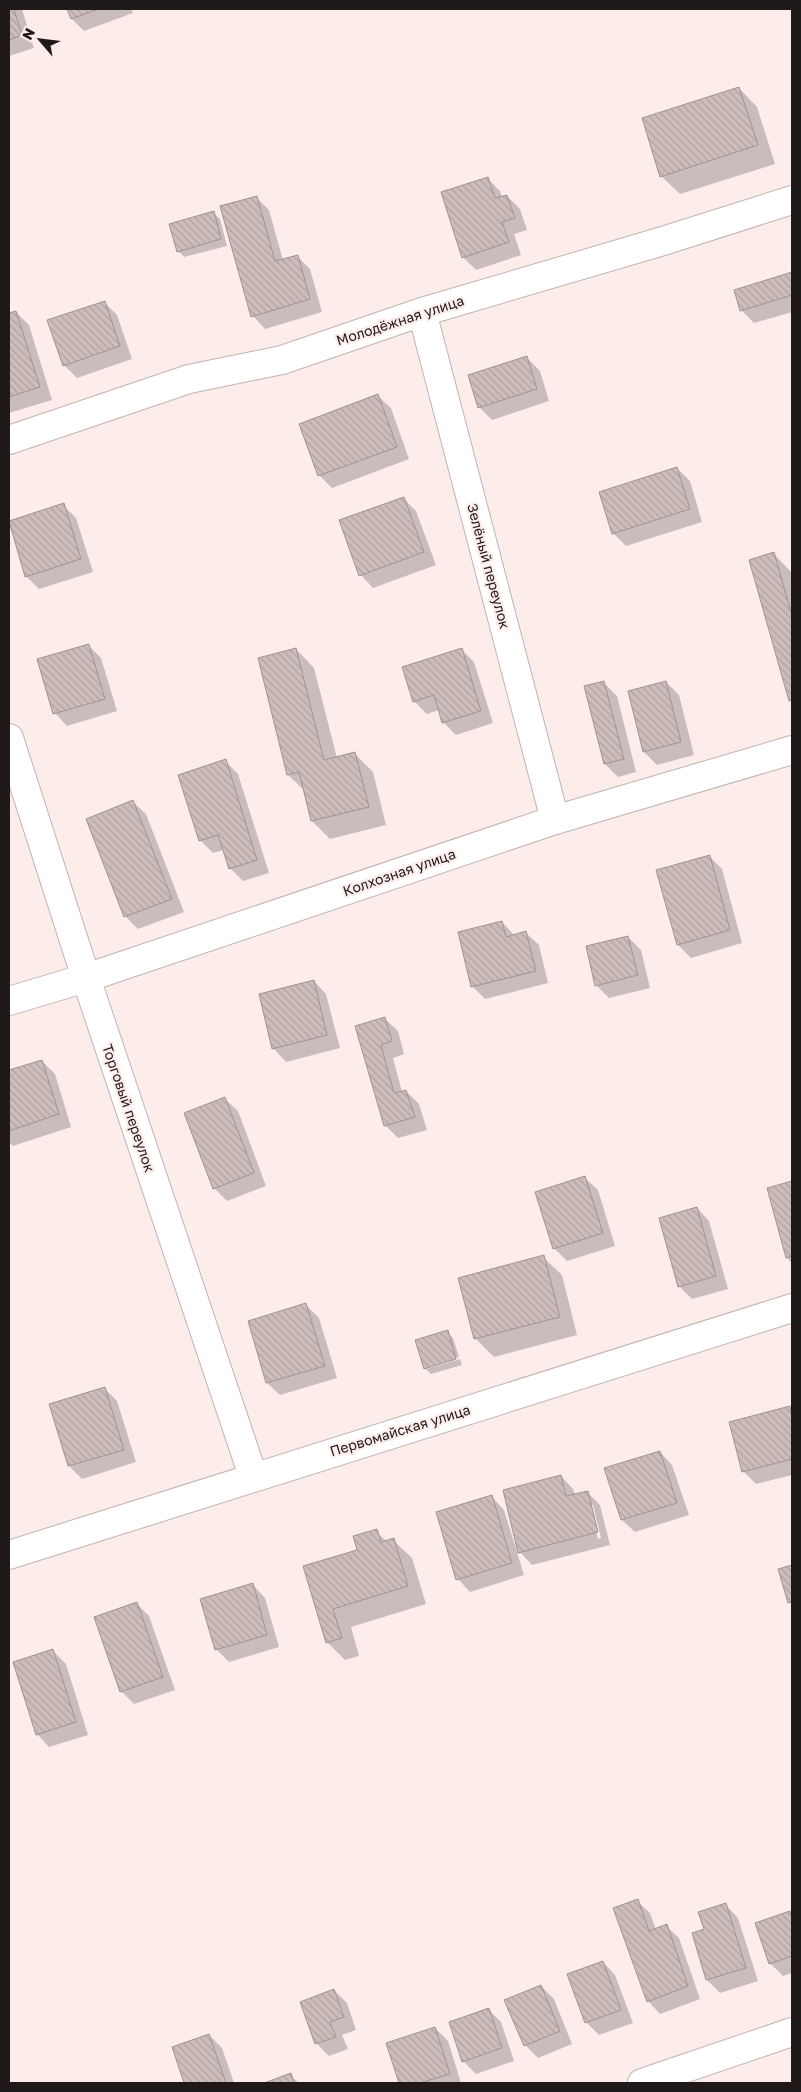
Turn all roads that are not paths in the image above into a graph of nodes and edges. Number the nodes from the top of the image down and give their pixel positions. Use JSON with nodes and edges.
{"nodes":[{"id":1,"x":792,"y":200,"type":"edge"},
{"id":2,"x":422,"y":312,"type":"junction"},
{"id":3,"x":9,"y":440,"type":"edge"},
{"id":4,"x":9,"y":738,"type":"edge"},
{"id":5,"x":792,"y":750,"type":"edge"},
{"id":6,"x":555,"y":820,"type":"junction"},
{"id":7,"x":86,"y":978,"type":"junction"},
{"id":8,"x":9,"y":1001,"type":"edge"},
{"id":9,"x":792,"y":1308,"type":"edge"},
{"id":10,"x":253,"y":1476,"type":"junction"},
{"id":11,"x":9,"y":1555,"type":"edge"},
{"id":12,"x":792,"y":2032,"type":"edge"},
{"id":13,"x":642,"y":2083,"type":"edge"}],
"edges":[{"from":1,"to":2,"type":"street","name":"Молодёжная улица"},
{"from":2,"to":3,"type":"street","name":"Молодёжная улица"},
{"from":2,"to":6,"type":"street","name":"Зелёный переулок"},
{"from":4,"to":7,"type":"street","name":"Торговый переулок"},
{"from":5,"to":6,"type":"street","name":"Колхозная улица"},
{"from":6,"to":7,"type":"street","name":"Колхозная улица"},
{"from":7,"to":8,"type":"street","name":"Колхозная улица"},
{"from":7,"to":10,"type":"street","name":"Торговый переулок"},
{"from":9,"to":10,"type":"street","name":"Первомайская улица"},
{"from":10,"to":11,"type":"street","name":"Первомайская улица"},
{"from":12,"to":13,"type":"street"}]}
